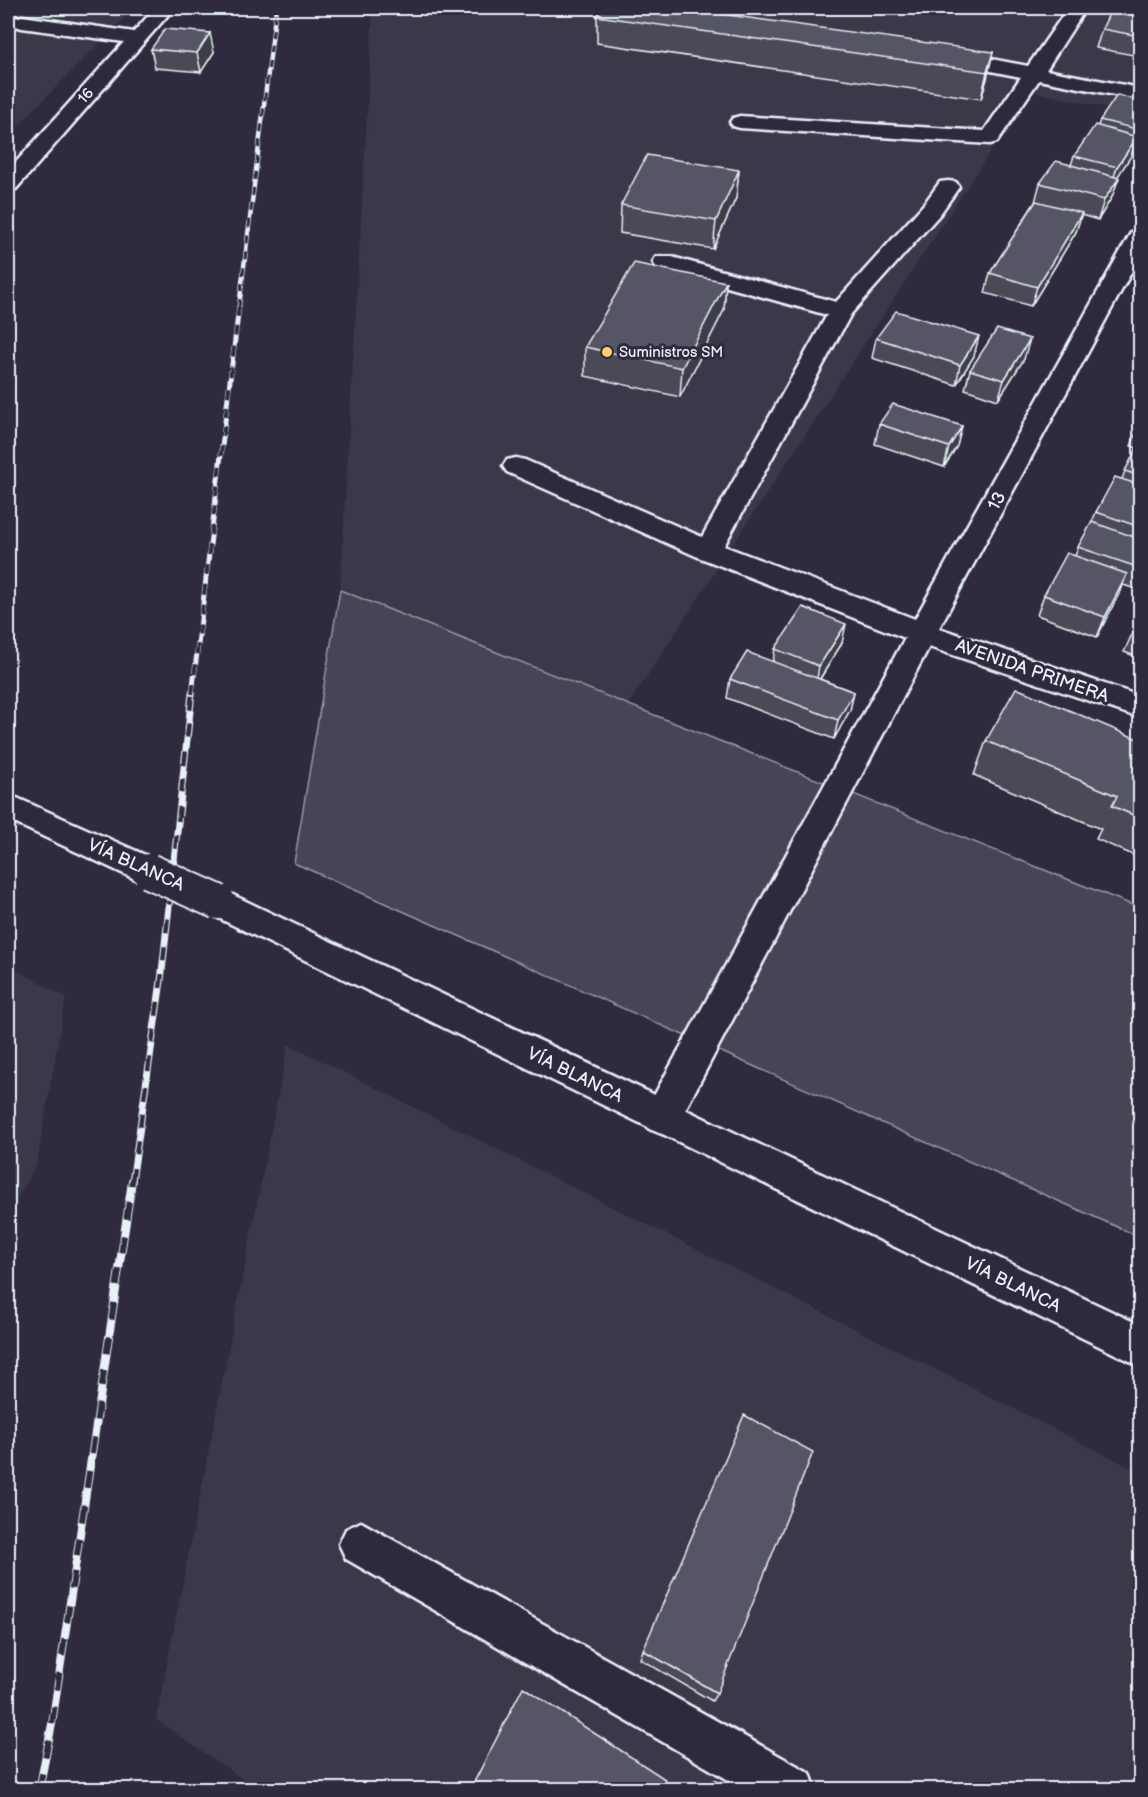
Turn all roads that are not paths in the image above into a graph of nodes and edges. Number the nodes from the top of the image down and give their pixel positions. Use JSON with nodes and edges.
{"nodes":[{"id":1,"x":165,"y":8,"type":"edge"},
{"id":2,"x":1077,"y":8,"type":"edge"},
{"id":3,"x":16,"y":18,"type":"edge"},
{"id":4,"x":138,"y":38,"type":"junction"},
{"id":5,"x":929,"y":54,"type":"edge"},
{"id":6,"x":1032,"y":73,"type":"junction"},
{"id":7,"x":1140,"y":94,"type":"edge"},
{"id":8,"x":740,"y":122,"type":"dead end"},
{"id":9,"x":8,"y":184,"type":"edge"},
{"id":10,"x":948,"y":187,"type":"dead end"},
{"id":11,"x":1140,"y":236,"type":"edge"},
{"id":12,"x":664,"y":262,"type":"dead end"},
{"id":13,"x":841,"y":311,"type":"junction"},
{"id":14,"x":516,"y":466,"type":"dead end"},
{"id":15,"x":708,"y":550,"type":"junction"},
{"id":16,"x":924,"y":634,"type":"junction"},
{"id":17,"x":1140,"y":707,"type":"edge"},
{"id":18,"x":8,"y":806,"type":"edge"},
{"id":19,"x":662,"y":1117,"type":"junction"},
{"id":20,"x":1140,"y":1346,"type":"edge"},
{"id":21,"x":361,"y":1544,"type":"dead end"},
{"id":22,"x":793,"y":1790,"type":"edge"}],
"edges":[{"from":1,"to":4,"type":"street","name":"16"},
{"from":2,"to":6,"type":"street"},
{"from":3,"to":4,"type":"street"},
{"from":4,"to":9,"type":"street","name":"16"},
{"from":5,"to":6,"type":"street"},
{"from":6,"to":7,"type":"street"},
{"from":6,"to":8,"type":"street"},
{"from":10,"to":13,"type":"street"},
{"from":11,"to":16,"type":"street","name":"13"},
{"from":12,"to":13,"type":"street"},
{"from":13,"to":15,"type":"street"},
{"from":14,"to":15,"type":"street","name":"AVENIDA PRIMERA"},
{"from":15,"to":16,"type":"street","name":"AVENIDA PRIMERA"},
{"from":16,"to":17,"type":"street","name":"AVENIDA PRIMERA"},
{"from":16,"to":19,"type":"street","name":"13"},
{"from":18,"to":19,"type":"street","name":"VÍA BLANCA","bridge":true},
{"from":19,"to":20,"type":"street","name":"VÍA BLANCA"},
{"from":21,"to":22,"type":"street"}]}
